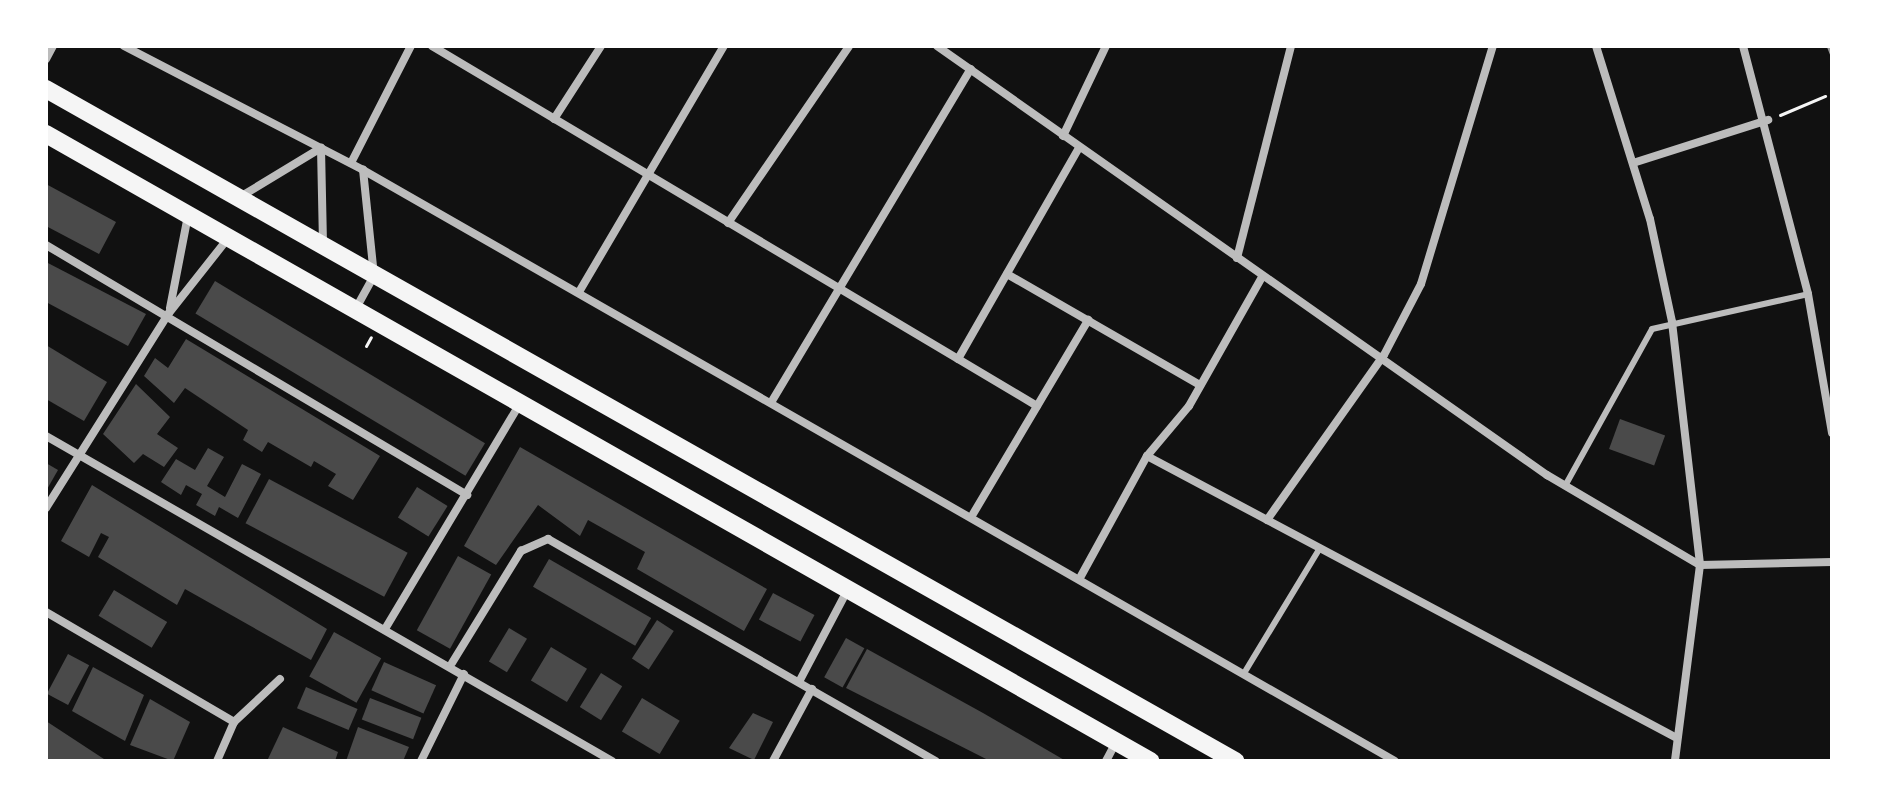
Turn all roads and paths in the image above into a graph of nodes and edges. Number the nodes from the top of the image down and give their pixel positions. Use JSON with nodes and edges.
{"nodes":[{"id":1,"x":53,"y":46,"type":"edge"},
{"id":2,"x":124,"y":46,"type":"edge"},
{"id":3,"x":411,"y":46,"type":"edge"},
{"id":4,"x":432,"y":46,"type":"edge"},
{"id":5,"x":601,"y":46,"type":"edge"},
{"id":6,"x":724,"y":46,"type":"edge"},
{"id":7,"x":849,"y":46,"type":"edge"},
{"id":8,"x":937,"y":46,"type":"edge"},
{"id":9,"x":1106,"y":46,"type":"edge"},
{"id":10,"x":1291,"y":46,"type":"edge"},
{"id":11,"x":1493,"y":46,"type":"edge"},
{"id":12,"x":1596,"y":46,"type":"edge"},
{"id":13,"x":1743,"y":46,"type":"edge"},
{"id":14,"x":46,"y":59,"type":"edge"},
{"id":15,"x":971,"y":69,"type":"junction"},
{"id":16,"x":46,"y":89,"type":"edge"},
{"id":17,"x":1825,"y":96,"type":"dead end"},
{"id":18,"x":554,"y":119,"type":"junction"},
{"id":19,"x":1768,"y":120,"type":"junction"},
{"id":20,"x":46,"y":134,"type":"edge"},
{"id":21,"x":1063,"y":136,"type":"junction"},
{"id":22,"x":321,"y":148,"type":"junction"},
{"id":23,"x":1079,"y":148,"type":"junction"},
{"id":24,"x":351,"y":163,"type":"junction"},
{"id":25,"x":1633,"y":163,"type":"junction"},
{"id":26,"x":363,"y":170,"type":"junction"},
{"id":27,"x":648,"y":175,"type":"junction"},
{"id":28,"x":236,"y":199,"type":"junction"},
{"id":29,"x":188,"y":213,"type":"junction"},
{"id":30,"x":728,"y":223,"type":"junction"},
{"id":31,"x":230,"y":237,"type":"junction"},
{"id":32,"x":46,"y":245,"type":"edge"},
{"id":33,"x":323,"y":248,"type":"junction"},
{"id":34,"x":1237,"y":258,"type":"junction"},
{"id":35,"x":1007,"y":274,"type":"junction"},
{"id":36,"x":374,"y":276,"type":"junction"},
{"id":37,"x":1262,"y":277,"type":"junction"},
{"id":38,"x":837,"y":288,"type":"junction"},
{"id":39,"x":579,"y":292,"type":"junction"},
{"id":40,"x":1808,"y":294,"type":"junction"},
{"id":41,"x":355,"y":310,"type":"junction"},
{"id":42,"x":169,"y":313,"type":"junction"},
{"id":43,"x":1088,"y":320,"type":"junction"},
{"id":44,"x":1672,"y":322,"type":"junction"},
{"id":45,"x":1384,"y":355,"type":"junction"},
{"id":46,"x":958,"y":359,"type":"junction"},
{"id":47,"x":1200,"y":385,"type":"junction"},
{"id":48,"x":772,"y":401,"type":"junction"},
{"id":49,"x":1037,"y":406,"type":"junction"},
{"id":50,"x":518,"y":407,"type":"junction"},
{"id":51,"x":1832,"y":433,"type":"edge"},
{"id":52,"x":46,"y":436,"type":"edge"},
{"id":53,"x":76,"y":455,"type":"junction"},
{"id":54,"x":1147,"y":456,"type":"junction"},
{"id":55,"x":1565,"y":486,"type":"junction"},
{"id":56,"x":467,"y":495,"type":"junction"},
{"id":57,"x":46,"y":508,"type":"edge"},
{"id":58,"x":973,"y":514,"type":"junction"},
{"id":59,"x":1267,"y":520,"type":"junction"},
{"id":60,"x":1320,"y":548,"type":"junction"},
{"id":61,"x":1832,"y":562,"type":"edge"},
{"id":62,"x":1700,"y":565,"type":"junction"},
{"id":63,"x":1081,"y":576,"type":"junction"},
{"id":64,"x":847,"y":591,"type":"junction"},
{"id":65,"x":46,"y":612,"type":"edge"},
{"id":66,"x":385,"y":629,"type":"junction"},
{"id":67,"x":452,"y":663,"type":"junction"},
{"id":68,"x":1246,"y":670,"type":"junction"},
{"id":69,"x":464,"y":674,"type":"junction"},
{"id":70,"x":280,"y":679,"type":"dead end"},
{"id":71,"x":799,"y":682,"type":"junction"},
{"id":72,"x":812,"y":689,"type":"junction"},
{"id":73,"x":234,"y":722,"type":"junction"},
{"id":74,"x":1675,"y":737,"type":"junction"},
{"id":75,"x":1116,"y":742,"type":"junction"},
{"id":76,"x":607,"y":760,"type":"edge"},
{"id":77,"x":217,"y":761,"type":"edge"},
{"id":78,"x":421,"y":761,"type":"edge"},
{"id":79,"x":773,"y":761,"type":"edge"},
{"id":80,"x":936,"y":761,"type":"edge"},
{"id":81,"x":1106,"y":761,"type":"edge"},
{"id":82,"x":1150,"y":761,"type":"edge"},
{"id":83,"x":1235,"y":761,"type":"edge"},
{"id":84,"x":1395,"y":761,"type":"edge"},
{"id":85,"x":1675,"y":761,"type":"edge"}],
"edges":[{"from":1,"to":14,"type":"street"},
{"from":2,"to":22,"type":"street"},
{"from":3,"to":24,"type":"street"},
{"from":4,"to":18,"type":"street"},
{"from":5,"to":18,"type":"street"},
{"from":6,"to":27,"type":"street"},
{"from":7,"to":30,"type":"street"},
{"from":8,"to":15,"type":"street"},
{"from":9,"to":21,"type":"street"},
{"from":10,"to":34,"type":"street"},
{"from":11,"to":45,"type":"street"},
{"from":12,"to":25,"type":"street"},
{"from":13,"to":19,"type":"street"},
{"from":15,"to":21,"type":"street"},
{"from":15,"to":38,"type":"street"},
{"from":16,"to":28,"type":"highway"},
{"from":17,"to":19,"type":"path"},
{"from":18,"to":27,"type":"street"},
{"from":19,"to":25,"type":"street"},
{"from":19,"to":40,"type":"street"},
{"from":20,"to":29,"type":"highway"},
{"from":21,"to":23,"type":"street"},
{"from":22,"to":24,"type":"street"},
{"from":22,"to":28,"type":"street"},
{"from":22,"to":33,"type":"street"},
{"from":23,"to":34,"type":"street"},
{"from":23,"to":35,"type":"street"},
{"from":24,"to":26,"type":"street"},
{"from":25,"to":44,"type":"street"},
{"from":26,"to":36,"type":"street"},
{"from":26,"to":39,"type":"street"},
{"from":27,"to":30,"type":"street"},
{"from":27,"to":39,"type":"street"},
{"from":28,"to":33,"type":"highway"},
{"from":29,"to":31,"type":"highway"},
{"from":29,"to":42,"type":"street"},
{"from":30,"to":38,"type":"street"},
{"from":31,"to":41,"type":"highway"},
{"from":31,"to":42,"type":"street"},
{"from":32,"to":42,"type":"street"},
{"from":33,"to":36,"type":"highway"},
{"from":34,"to":37,"type":"street"},
{"from":35,"to":43,"type":"street"},
{"from":35,"to":46,"type":"street"},
{"from":36,"to":41,"type":"street"},
{"from":36,"to":83,"type":"highway"},
{"from":37,"to":45,"type":"street"},
{"from":37,"to":47,"type":"street"},
{"from":38,"to":46,"type":"street"},
{"from":38,"to":48,"type":"street"},
{"from":39,"to":48,"type":"street"},
{"from":40,"to":44,"type":"lane"},
{"from":40,"to":51,"type":"street"},
{"from":41,"to":50,"type":"highway"},
{"from":42,"to":53,"type":"street"},
{"from":42,"to":56,"type":"street"},
{"from":43,"to":47,"type":"street"},
{"from":43,"to":49,"type":"street"},
{"from":44,"to":55,"type":"lane"},
{"from":44,"to":62,"type":"street"},
{"from":45,"to":55,"type":"street"},
{"from":45,"to":59,"type":"street"},
{"from":46,"to":49,"type":"street"},
{"from":47,"to":54,"type":"street"},
{"from":48,"to":58,"type":"street"},
{"from":49,"to":58,"type":"street"},
{"from":50,"to":56,"type":"street"},
{"from":50,"to":64,"type":"highway"},
{"from":52,"to":53,"type":"street"},
{"from":53,"to":57,"type":"street"},
{"from":53,"to":66,"type":"street"},
{"from":54,"to":59,"type":"street"},
{"from":54,"to":63,"type":"street"},
{"from":55,"to":62,"type":"street"},
{"from":56,"to":66,"type":"street"},
{"from":58,"to":63,"type":"street"},
{"from":59,"to":60,"type":"street"},
{"from":60,"to":68,"type":"lane"},
{"from":60,"to":74,"type":"street"},
{"from":61,"to":62,"type":"street"},
{"from":62,"to":74,"type":"street"},
{"from":63,"to":68,"type":"street"},
{"from":64,"to":71,"type":"street"},
{"from":64,"to":75,"type":"highway"},
{"from":65,"to":73,"type":"street"},
{"from":66,"to":67,"type":"street"},
{"from":67,"to":69,"type":"street"},
{"from":67,"to":71,"type":"street"},
{"from":68,"to":84,"type":"street"},
{"from":69,"to":76,"type":"street"},
{"from":69,"to":78,"type":"street"},
{"from":70,"to":73,"type":"street"},
{"from":71,"to":72,"type":"street"},
{"from":72,"to":79,"type":"street"},
{"from":72,"to":80,"type":"street"},
{"from":73,"to":77,"type":"street"},
{"from":74,"to":85,"type":"street"},
{"from":75,"to":81,"type":"street"},
{"from":75,"to":82,"type":"highway"}]}
